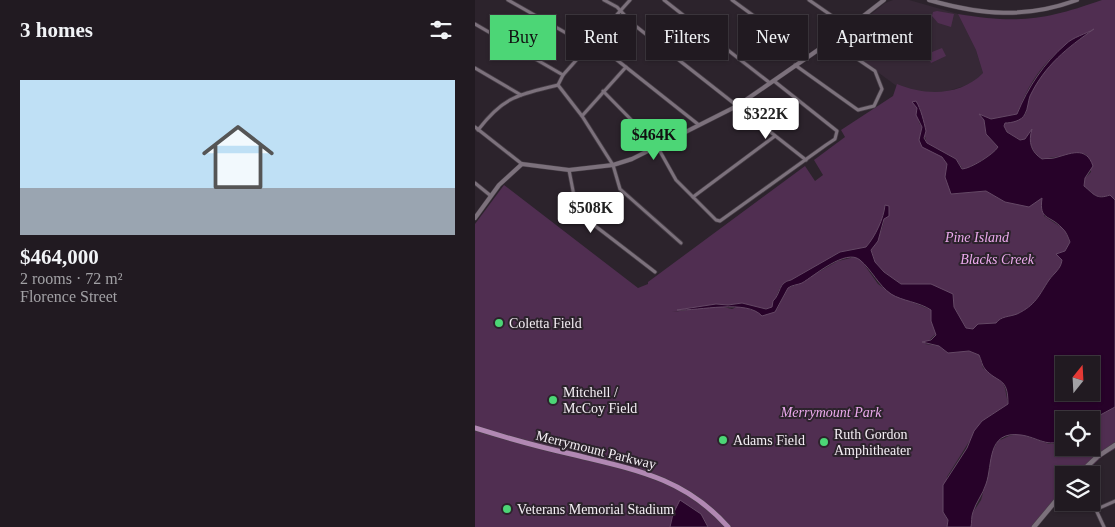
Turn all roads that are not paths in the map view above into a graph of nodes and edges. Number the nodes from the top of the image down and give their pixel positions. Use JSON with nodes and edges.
{"nodes":[{"id":1,"x":508,"y":0,"type":"edge"},
{"id":2,"x":604,"y":0,"type":"edge"},
{"id":3,"x":630,"y":0,"type":"edge"},
{"id":4,"x":664,"y":0,"type":"edge"},
{"id":5,"x":732,"y":0,"type":"edge"},
{"id":6,"x":809,"y":0,"type":"edge"},
{"id":7,"x":884,"y":0,"type":"edge"},
{"id":8,"x":929,"y":0,"type":"edge"},
{"id":9,"x":1077,"y":0,"type":"edge"},
{"id":10,"x":620,"y":11,"type":"junction"},
{"id":11,"x":616,"y":15,"type":"edge"},
{"id":12,"x":831,"y":15,"type":"edge"},
{"id":13,"x":864,"y":15,"type":"edge"},
{"id":14,"x":475,"y":24,"type":"edge"},
{"id":15,"x":566,"y":33,"type":"edge"},
{"id":16,"x":818,"y":50,"type":"edge"},
{"id":17,"x":809,"y":56,"type":"junction"},
{"id":18,"x":576,"y":60,"type":"edge"},
{"id":19,"x":617,"y":60,"type":"edge"},
{"id":20,"x":861,"y":60,"type":"edge"},
{"id":21,"x":795,"y":65,"type":"junction"},
{"id":22,"x":626,"y":67,"type":"junction"},
{"id":23,"x":475,"y":68,"type":"edge"},
{"id":24,"x":563,"y":75,"type":"junction"},
{"id":25,"x":772,"y":82,"type":"junction"},
{"id":26,"x":558,"y":85,"type":"junction"},
{"id":27,"x":603,"y":92,"type":"junction"},
{"id":28,"x":521,"y":95,"type":"junction"},
{"id":29,"x":737,"y":106,"type":"junction"},
{"id":30,"x":582,"y":116,"type":"junction"},
{"id":31,"x":699,"y":125,"type":"junction"},
{"id":32,"x":477,"y":128,"type":"edge"},
{"id":33,"x":775,"y":136,"type":"junction"},
{"id":34,"x":657,"y":146,"type":"junction"},
{"id":35,"x":806,"y":160,"type":"junction"},
{"id":36,"x":522,"y":164,"type":"junction"},
{"id":37,"x":613,"y":165,"type":"junction"},
{"id":38,"x":569,"y":170,"type":"junction"},
{"id":39,"x":475,"y":184,"type":"edge"},
{"id":40,"x":491,"y":196,"type":"junction"},
{"id":41,"x":693,"y":197,"type":"junction"},
{"id":42,"x":475,"y":218,"type":"edge"},
{"id":43,"x":681,"y":243,"type":"dead end"},
{"id":44,"x":655,"y":272,"type":"dead end"},
{"id":45,"x":475,"y":428,"type":"edge"},
{"id":46,"x":1115,"y":445,"type":"edge"},
{"id":47,"x":1089,"y":466,"type":"edge"},
{"id":48,"x":1055,"y":501,"type":"edge"},
{"id":49,"x":1115,"y":501,"type":"edge"},
{"id":50,"x":1100,"y":508,"type":"edge"},
{"id":51,"x":1098,"y":511,"type":"edge"},
{"id":52,"x":728,"y":527,"type":"edge"},
{"id":53,"x":1034,"y":527,"type":"edge"},
{"id":54,"x":1104,"y":527,"type":"edge"}],
"edges":[{"from":1,"to":15,"type":"street"},
{"from":2,"to":10,"type":"street"},
{"from":3,"to":10,"type":"street"},
{"from":4,"to":25,"type":"street"},
{"from":5,"to":17,"type":"street"},
{"from":6,"to":12,"type":"street"},
{"from":7,"to":13,"type":"street"},
{"from":8,"to":9,"type":"street"},
{"from":10,"to":11,"type":"street"},
{"from":10,"to":29,"type":"street"},
{"from":14,"to":24,"type":"street"},
{"from":16,"to":17,"type":"street"},
{"from":17,"to":21,"type":"street"},
{"from":18,"to":24,"type":"street"},
{"from":19,"to":22,"type":"street"},
{"from":20,"to":21,"type":"street"},
{"from":21,"to":25,"type":"street"},
{"from":22,"to":27,"type":"street"},
{"from":22,"to":31,"type":"street"},
{"from":23,"to":28,"type":"street"},
{"from":24,"to":26,"type":"street"},
{"from":25,"to":29,"type":"street"},
{"from":25,"to":35,"type":"street"},
{"from":26,"to":28,"type":"street"},
{"from":26,"to":30,"type":"street"},
{"from":27,"to":30,"type":"street"},
{"from":27,"to":34,"type":"street"},
{"from":28,"to":32,"type":"street"},
{"from":29,"to":31,"type":"street"},
{"from":29,"to":33,"type":"street"},
{"from":30,"to":37,"type":"street"},
{"from":31,"to":34,"type":"street"},
{"from":32,"to":36,"type":"street"},
{"from":33,"to":35,"type":"street"},
{"from":33,"to":41,"type":"street"},
{"from":34,"to":37,"type":"street"},
{"from":34,"to":41,"type":"street"},
{"from":35,"to":41,"type":"street"},
{"from":36,"to":38,"type":"street"},
{"from":36,"to":40,"type":"street"},
{"from":37,"to":38,"type":"street"},
{"from":37,"to":43,"type":"street"},
{"from":38,"to":44,"type":"street"},
{"from":39,"to":40,"type":"street"},
{"from":40,"to":42,"type":"street"},
{"from":45,"to":52,"type":"main road","name":"Merrymount Parkway"},
{"from":46,"to":47,"type":"main road"},
{"from":48,"to":53,"type":"main road"},
{"from":49,"to":50,"type":"street"},
{"from":51,"to":54,"type":"street"}]}
